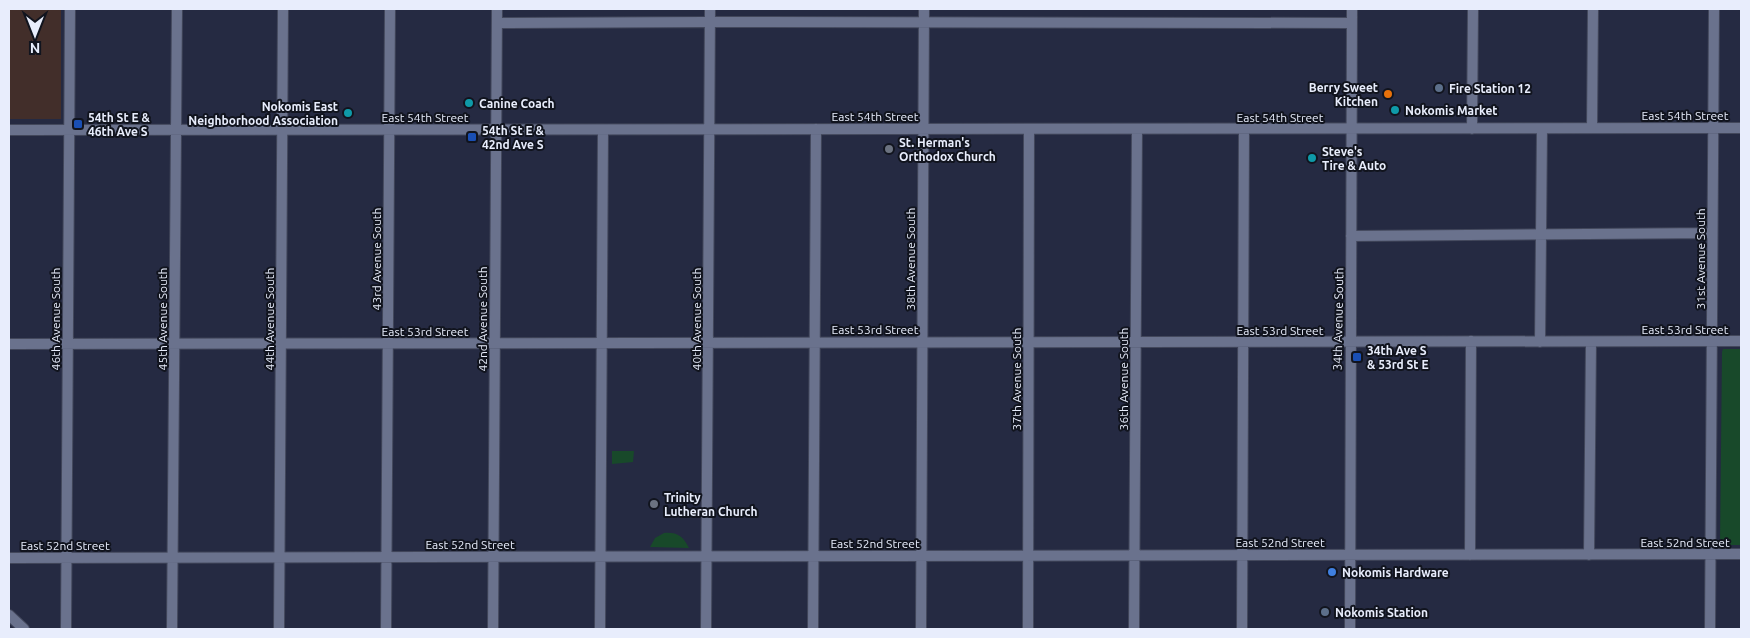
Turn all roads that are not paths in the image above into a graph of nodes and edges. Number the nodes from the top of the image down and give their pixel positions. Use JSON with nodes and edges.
{"nodes":[{"id":1,"x":70,"y":9,"type":"edge"},
{"id":2,"x":177,"y":9,"type":"edge"},
{"id":3,"x":284,"y":9,"type":"edge"},
{"id":4,"x":390,"y":9,"type":"edge"},
{"id":5,"x":497,"y":9,"type":"edge"},
{"id":6,"x":710,"y":9,"type":"edge"},
{"id":7,"x":924,"y":9,"type":"edge"},
{"id":8,"x":1352,"y":9,"type":"edge"},
{"id":9,"x":1473,"y":9,"type":"edge"},
{"id":10,"x":1593,"y":9,"type":"edge"},
{"id":11,"x":1714,"y":9,"type":"edge"},
{"id":12,"x":710,"y":22,"type":"junction"},
{"id":13,"x":924,"y":22,"type":"junction"},
{"id":14,"x":497,"y":23,"type":"junction"},
{"id":15,"x":1352,"y":23,"type":"junction"},
{"id":16,"x":1592,"y":128,"type":"junction"},
{"id":17,"x":1713,"y":128,"type":"junction"},
{"id":18,"x":1741,"y":128,"type":"edge"},
{"id":19,"x":496,"y":129,"type":"junction"},
{"id":20,"x":710,"y":129,"type":"junction"},
{"id":21,"x":816,"y":129,"type":"junction"},
{"id":22,"x":923,"y":129,"type":"junction"},
{"id":23,"x":1029,"y":129,"type":"junction"},
{"id":24,"x":1137,"y":129,"type":"junction"},
{"id":25,"x":1244,"y":129,"type":"junction"},
{"id":26,"x":1352,"y":129,"type":"junction"},
{"id":27,"x":1472,"y":129,"type":"junction"},
{"id":28,"x":1542,"y":129,"type":"junction"},
{"id":29,"x":9,"y":130,"type":"edge"},
{"id":30,"x":69,"y":130,"type":"junction"},
{"id":31,"x":176,"y":130,"type":"junction"},
{"id":32,"x":283,"y":130,"type":"junction"},
{"id":33,"x":389,"y":130,"type":"junction"},
{"id":34,"x":603,"y":130,"type":"junction"},
{"id":35,"x":1712,"y":233,"type":"junction"},
{"id":36,"x":1351,"y":236,"type":"junction"},
{"id":37,"x":1541,"y":236,"type":"junction"},
{"id":38,"x":1029,"y":341,"type":"junction"},
{"id":39,"x":1712,"y":341,"type":"junction"},
{"id":40,"x":1741,"y":341,"type":"edge"},
{"id":41,"x":602,"y":342,"type":"junction"},
{"id":42,"x":709,"y":342,"type":"junction"},
{"id":43,"x":816,"y":342,"type":"junction"},
{"id":44,"x":922,"y":342,"type":"junction"},
{"id":45,"x":1136,"y":342,"type":"junction"},
{"id":46,"x":1243,"y":342,"type":"junction"},
{"id":47,"x":1350,"y":342,"type":"junction"},
{"id":48,"x":1471,"y":342,"type":"junction"},
{"id":49,"x":1540,"y":342,"type":"junction"},
{"id":50,"x":1591,"y":342,"type":"junction"},
{"id":51,"x":281,"y":343,"type":"junction"},
{"id":52,"x":388,"y":343,"type":"junction"},
{"id":53,"x":495,"y":343,"type":"junction"},
{"id":54,"x":9,"y":344,"type":"edge"},
{"id":55,"x":68,"y":344,"type":"junction"},
{"id":56,"x":175,"y":344,"type":"junction"},
{"id":57,"x":1710,"y":554,"type":"junction"},
{"id":58,"x":1741,"y":554,"type":"edge"},
{"id":59,"x":921,"y":555,"type":"junction"},
{"id":60,"x":1028,"y":555,"type":"junction"},
{"id":61,"x":1135,"y":555,"type":"junction"},
{"id":62,"x":1243,"y":555,"type":"junction"},
{"id":63,"x":1349,"y":555,"type":"junction"},
{"id":64,"x":1470,"y":555,"type":"junction"},
{"id":65,"x":1590,"y":555,"type":"junction"},
{"id":66,"x":387,"y":556,"type":"junction"},
{"id":67,"x":493,"y":556,"type":"junction"},
{"id":68,"x":601,"y":556,"type":"junction"},
{"id":69,"x":708,"y":556,"type":"junction"},
{"id":70,"x":814,"y":556,"type":"junction"},
{"id":71,"x":172,"y":557,"type":"junction"},
{"id":72,"x":280,"y":557,"type":"junction"},
{"id":73,"x":9,"y":558,"type":"edge"},
{"id":74,"x":66,"y":558,"type":"junction"},
{"id":75,"x":9,"y":615,"type":"edge"},
{"id":76,"x":24,"y":629,"type":"edge"},
{"id":77,"x":66,"y":629,"type":"edge"},
{"id":78,"x":172,"y":629,"type":"edge"},
{"id":79,"x":279,"y":629,"type":"edge"},
{"id":80,"x":386,"y":629,"type":"edge"},
{"id":81,"x":493,"y":629,"type":"edge"},
{"id":82,"x":600,"y":629,"type":"edge"},
{"id":83,"x":706,"y":629,"type":"edge"},
{"id":84,"x":813,"y":629,"type":"edge"},
{"id":85,"x":921,"y":629,"type":"edge"},
{"id":86,"x":1028,"y":629,"type":"edge"},
{"id":87,"x":1134,"y":629,"type":"edge"},
{"id":88,"x":1242,"y":629,"type":"edge"},
{"id":89,"x":1350,"y":629,"type":"edge"},
{"id":90,"x":1710,"y":629,"type":"edge"}],
"edges":[{"from":1,"to":30,"type":"street","name":"46th Avenue South"},
{"from":2,"to":31,"type":"street","name":"45th Avenue South"},
{"from":3,"to":32,"type":"street","name":"44th Avenue South"},
{"from":4,"to":33,"type":"street","name":"43rd Avenue South"},
{"from":5,"to":14,"type":"street","name":"42nd Avenue South"},
{"from":6,"to":12,"type":"street","name":"40th Avenue South"},
{"from":7,"to":13,"type":"street","name":"38th Avenue South"},
{"from":8,"to":15,"type":"street","name":"34th Avenue South"},
{"from":9,"to":27,"type":"street"},
{"from":10,"to":16,"type":"street"},
{"from":11,"to":17,"type":"street","name":"31st Avenue South"},
{"from":12,"to":13,"type":"street"},
{"from":12,"to":14,"type":"street"},
{"from":12,"to":20,"type":"street","name":"40th Avenue South"},
{"from":13,"to":15,"type":"street"},
{"from":13,"to":22,"type":"street","name":"38th Avenue South"},
{"from":14,"to":19,"type":"street","name":"42nd Avenue South"},
{"from":15,"to":26,"type":"street","name":"34th Avenue South"},
{"from":16,"to":17,"type":"street","name":"East 54th Street"},
{"from":16,"to":28,"type":"street","name":"East 54th Street"},
{"from":17,"to":18,"type":"street","name":"East 54th Street"},
{"from":17,"to":35,"type":"street","name":"31st Avenue South"},
{"from":19,"to":33,"type":"street","name":"East 54th Street"},
{"from":19,"to":34,"type":"street","name":"East 54th Street"},
{"from":19,"to":53,"type":"street","name":"42nd Avenue South"},
{"from":20,"to":21,"type":"street","name":"East 54th Street"},
{"from":20,"to":34,"type":"street","name":"East 54th Street"},
{"from":20,"to":42,"type":"street","name":"40th Avenue South"},
{"from":21,"to":22,"type":"street","name":"East 54th Street"},
{"from":21,"to":43,"type":"street"},
{"from":22,"to":23,"type":"street","name":"East 54th Street"},
{"from":22,"to":44,"type":"street","name":"38th Avenue South"},
{"from":23,"to":24,"type":"street","name":"East 54th Street"},
{"from":23,"to":38,"type":"street","name":"37th Avenue South"},
{"from":24,"to":25,"type":"street","name":"East 54th Street"},
{"from":24,"to":45,"type":"street","name":"36th Avenue South"},
{"from":25,"to":26,"type":"street","name":"East 54th Street"},
{"from":25,"to":46,"type":"street"},
{"from":26,"to":27,"type":"street","name":"East 54th Street"},
{"from":26,"to":36,"type":"street","name":"34th Avenue South"},
{"from":27,"to":28,"type":"street","name":"East 54th Street"},
{"from":28,"to":37,"type":"street"},
{"from":29,"to":30,"type":"street","name":"East 54th Street"},
{"from":30,"to":31,"type":"street","name":"East 54th Street"},
{"from":30,"to":55,"type":"street","name":"46th Avenue South"},
{"from":31,"to":32,"type":"street","name":"East 54th Street"},
{"from":31,"to":56,"type":"street","name":"45th Avenue South"},
{"from":32,"to":33,"type":"street","name":"East 54th Street"},
{"from":32,"to":51,"type":"street","name":"44th Avenue South"},
{"from":33,"to":52,"type":"street","name":"43rd Avenue South"},
{"from":34,"to":41,"type":"street"},
{"from":35,"to":37,"type":"street"},
{"from":35,"to":39,"type":"street","name":"31st Avenue South"},
{"from":36,"to":37,"type":"street"},
{"from":36,"to":47,"type":"street","name":"34th Avenue South"},
{"from":37,"to":49,"type":"street"},
{"from":38,"to":44,"type":"street","name":"East 53rd Street"},
{"from":38,"to":45,"type":"street","name":"East 53rd Street"},
{"from":38,"to":60,"type":"street","name":"37th Avenue South"},
{"from":39,"to":40,"type":"street","name":"East 53rd Street"},
{"from":39,"to":50,"type":"street","name":"East 53rd Street"},
{"from":39,"to":57,"type":"street","name":"31st Avenue South"},
{"from":41,"to":42,"type":"street","name":"East 53rd Street"},
{"from":41,"to":53,"type":"street","name":"East 53rd Street"},
{"from":41,"to":68,"type":"street"},
{"from":42,"to":43,"type":"street","name":"East 53rd Street"},
{"from":42,"to":69,"type":"street","name":"40th Avenue South"},
{"from":43,"to":44,"type":"street","name":"East 53rd Street"},
{"from":43,"to":70,"type":"street"},
{"from":44,"to":59,"type":"street","name":"38th Avenue South"},
{"from":45,"to":46,"type":"street","name":"East 53rd Street"},
{"from":45,"to":61,"type":"street","name":"36th Avenue South"},
{"from":46,"to":47,"type":"street","name":"East 53rd Street"},
{"from":46,"to":62,"type":"street"},
{"from":47,"to":48,"type":"street","name":"East 53rd Street"},
{"from":47,"to":63,"type":"street","name":"34th Avenue South"},
{"from":48,"to":49,"type":"street","name":"East 53rd Street"},
{"from":48,"to":64,"type":"street"},
{"from":49,"to":50,"type":"street","name":"East 53rd Street"},
{"from":50,"to":65,"type":"street"},
{"from":51,"to":52,"type":"street","name":"East 53rd Street"},
{"from":51,"to":56,"type":"street","name":"East 53rd Street"},
{"from":51,"to":72,"type":"street","name":"44th Avenue South"},
{"from":52,"to":53,"type":"street","name":"East 53rd Street"},
{"from":52,"to":66,"type":"street","name":"43rd Avenue South"},
{"from":53,"to":67,"type":"street","name":"42nd Avenue South"},
{"from":54,"to":55,"type":"street","name":"East 53rd Street"},
{"from":55,"to":56,"type":"street","name":"East 53rd Street"},
{"from":55,"to":74,"type":"street","name":"46th Avenue South"},
{"from":56,"to":71,"type":"street","name":"45th Avenue South"},
{"from":57,"to":58,"type":"street","name":"East 52nd Street"},
{"from":57,"to":65,"type":"street","name":"East 52nd Street"},
{"from":57,"to":90,"type":"street","name":"31st Avenue South"},
{"from":59,"to":60,"type":"street","name":"East 52nd Street"},
{"from":59,"to":70,"type":"street","name":"East 52nd Street"},
{"from":59,"to":85,"type":"street","name":"38th Avenue South"},
{"from":60,"to":61,"type":"street","name":"East 52nd Street"},
{"from":60,"to":86,"type":"street","name":"37th Avenue South"},
{"from":61,"to":62,"type":"street","name":"East 52nd Street"},
{"from":61,"to":87,"type":"street","name":"36th Avenue South"},
{"from":62,"to":63,"type":"street","name":"East 52nd Street"},
{"from":62,"to":88,"type":"street"},
{"from":63,"to":64,"type":"street","name":"East 52nd Street"},
{"from":63,"to":89,"type":"street","name":"34th Avenue South"},
{"from":64,"to":65,"type":"street","name":"East 52nd Street"},
{"from":66,"to":67,"type":"street","name":"East 52nd Street"},
{"from":66,"to":72,"type":"street","name":"East 52nd Street"},
{"from":66,"to":80,"type":"street","name":"43rd Avenue South"},
{"from":67,"to":68,"type":"street","name":"East 52nd Street"},
{"from":67,"to":81,"type":"street","name":"42nd Avenue South"},
{"from":68,"to":69,"type":"street","name":"East 52nd Street"},
{"from":68,"to":82,"type":"street"},
{"from":69,"to":70,"type":"street","name":"East 52nd Street"},
{"from":69,"to":83,"type":"street","name":"40th Avenue South"},
{"from":70,"to":84,"type":"street"},
{"from":71,"to":72,"type":"street","name":"East 52nd Street"},
{"from":71,"to":74,"type":"street","name":"East 52nd Street"},
{"from":71,"to":78,"type":"street","name":"45th Avenue South"},
{"from":72,"to":79,"type":"street","name":"44th Avenue South"},
{"from":73,"to":74,"type":"street","name":"East 52nd Street"},
{"from":74,"to":77,"type":"street","name":"46th Avenue South"},
{"from":75,"to":76,"type":"street"}]}
